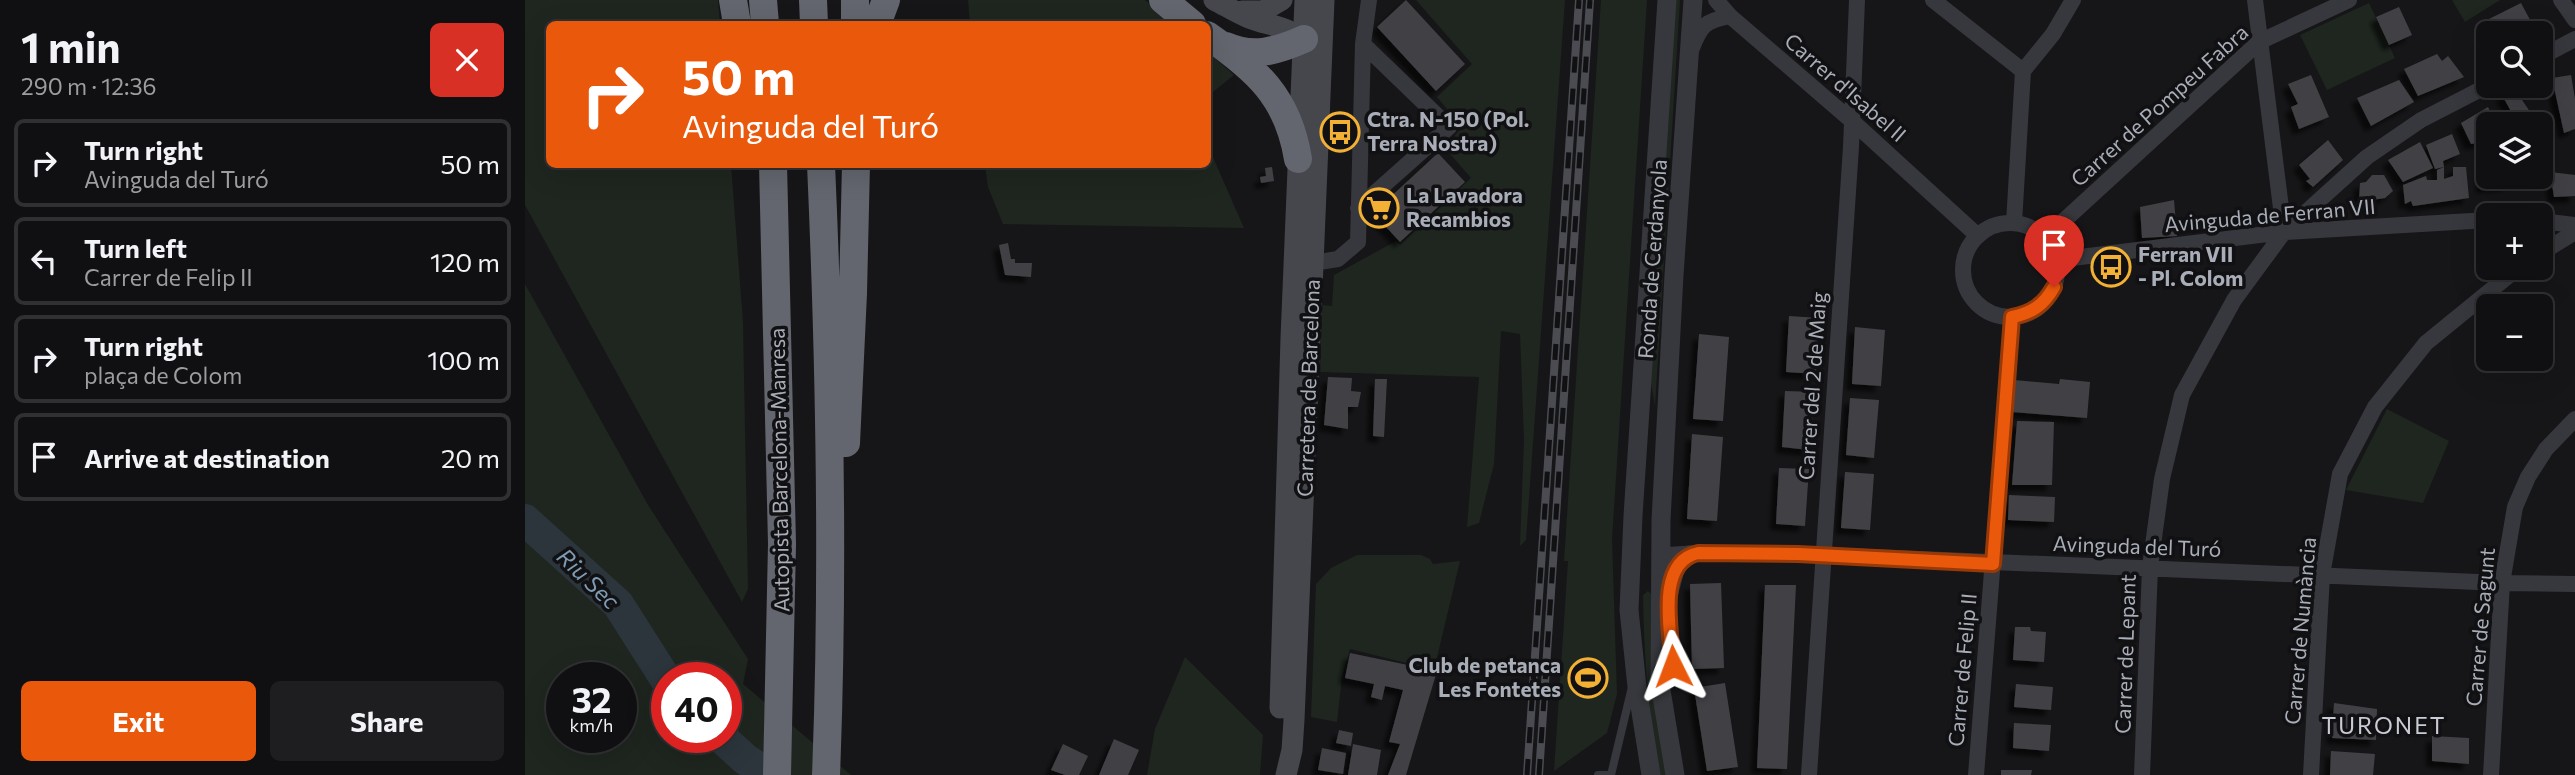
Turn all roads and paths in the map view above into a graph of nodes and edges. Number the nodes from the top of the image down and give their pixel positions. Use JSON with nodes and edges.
{"nodes":[{"id":1,"x":733,"y":0,"type":"edge"},
{"id":2,"x":739,"y":0,"type":"edge"},
{"id":3,"x":764,"y":0,"type":"edge"},
{"id":4,"x":813,"y":0,"type":"edge"},
{"id":5,"x":855,"y":0,"type":"edge"},
{"id":6,"x":886,"y":0,"type":"edge"},
{"id":7,"x":1163,"y":0,"type":"edge"},
{"id":8,"x":1282,"y":0,"type":"edge"},
{"id":9,"x":1305,"y":0,"type":"edge"},
{"id":10,"x":1314,"y":0,"type":"edge"},
{"id":11,"x":1324,"y":0,"type":"edge"},
{"id":12,"x":1369,"y":0,"type":"edge"},
{"id":13,"x":1667,"y":0,"type":"edge"},
{"id":14,"x":1693,"y":0,"type":"edge"},
{"id":15,"x":1716,"y":0,"type":"edge"},
{"id":16,"x":1857,"y":0,"type":"edge"},
{"id":17,"x":1933,"y":0,"type":"edge"},
{"id":18,"x":2073,"y":0,"type":"edge"},
{"id":19,"x":2255,"y":0,"type":"edge"},
{"id":20,"x":2349,"y":0,"type":"edge"},
{"id":21,"x":2561,"y":0,"type":"edge"},
{"id":22,"x":1223,"y":5,"type":"edge"},
{"id":23,"x":1730,"y":16,"type":"junction"},
{"id":24,"x":2575,"y":20,"type":"edge"},
{"id":25,"x":738,"y":21,"type":"edge"},
{"id":26,"x":739,"y":21,"type":"edge"},
{"id":27,"x":765,"y":21,"type":"edge"},
{"id":28,"x":814,"y":21,"type":"edge"},
{"id":29,"x":855,"y":21,"type":"edge"},
{"id":30,"x":878,"y":21,"type":"edge"},
{"id":31,"x":1188,"y":21,"type":"edge"},
{"id":32,"x":1212,"y":39,"type":"edge"},
{"id":33,"x":1304,"y":39,"type":"junction"},
{"id":34,"x":2575,"y":39,"type":"edge"},
{"id":35,"x":2259,"y":42,"type":"junction"},
{"id":36,"x":1363,"y":44,"type":"junction"},
{"id":37,"x":2553,"y":51,"type":"edge"},
{"id":38,"x":1689,"y":56,"type":"junction"},
{"id":39,"x":2023,"y":71,"type":"junction"},
{"id":40,"x":2476,"y":92,"type":"edge"},
{"id":41,"x":1852,"y":121,"type":"junction"},
{"id":42,"x":1318,"y":124,"type":"junction"},
{"id":43,"x":1298,"y":159,"type":"junction"},
{"id":44,"x":758,"y":168,"type":"edge"},
{"id":45,"x":773,"y":168,"type":"edge"},
{"id":46,"x":821,"y":168,"type":"edge"},
{"id":47,"x":856,"y":168,"type":"edge"},
{"id":48,"x":1358,"y":208,"type":"junction"},
{"id":49,"x":2476,"y":221,"type":"edge"},
{"id":50,"x":2553,"y":222,"type":"edge"},
{"id":51,"x":2014,"y":223,"type":"junction"},
{"id":52,"x":2575,"y":225,"type":"edge"},
{"id":53,"x":2284,"y":232,"type":"junction"},
{"id":54,"x":2575,"y":232,"type":"edge"},
{"id":55,"x":1978,"y":236,"type":"junction"},
{"id":56,"x":2045,"y":238,"type":"junction"},
{"id":57,"x":2553,"y":246,"type":"edge"},
{"id":58,"x":2056,"y":260,"type":"junction"},
{"id":59,"x":1313,"y":262,"type":"junction"},
{"id":60,"x":777,"y":278,"type":"junction"},
{"id":61,"x":2503,"y":280,"type":"edge"},
{"id":62,"x":2012,"y":317,"type":"junction"},
{"id":63,"x":1291,"y":338,"type":"junction"},
{"id":64,"x":1641,"y":375,"type":"junction"},
{"id":65,"x":2575,"y":418,"type":"edge"},
{"id":66,"x":1287,"y":478,"type":"junction"},
{"id":67,"x":1661,"y":520,"type":"junction"},
{"id":68,"x":1303,"y":543,"type":"junction"},
{"id":69,"x":1663,"y":551,"type":"junction"},
{"id":70,"x":1692,"y":552,"type":"junction"},
{"id":71,"x":1823,"y":556,"type":"junction"},
{"id":72,"x":1993,"y":564,"type":"junction"},
{"id":73,"x":2150,"y":567,"type":"junction"},
{"id":74,"x":2322,"y":575,"type":"junction"},
{"id":75,"x":2502,"y":583,"type":"junction"},
{"id":76,"x":2575,"y":584,"type":"edge"},
{"id":77,"x":829,"y":599,"type":"junction"},
{"id":78,"x":1283,"y":625,"type":"junction"},
{"id":79,"x":1635,"y":663,"type":"junction"},
{"id":80,"x":1660,"y":684,"type":"junction"},
{"id":81,"x":1639,"y":697,"type":"junction"},
{"id":82,"x":777,"y":775,"type":"edge"},
{"id":83,"x":825,"y":775,"type":"edge"},
{"id":84,"x":1284,"y":775,"type":"edge"},
{"id":85,"x":1598,"y":775,"type":"edge"},
{"id":86,"x":1611,"y":775,"type":"edge"},
{"id":87,"x":1651,"y":775,"type":"edge"},
{"id":88,"x":1675,"y":775,"type":"edge"},
{"id":89,"x":1809,"y":775,"type":"edge"},
{"id":90,"x":1976,"y":775,"type":"edge"},
{"id":91,"x":2142,"y":775,"type":"edge"},
{"id":92,"x":2311,"y":775,"type":"edge"},
{"id":93,"x":2491,"y":775,"type":"edge"}],
"edges":[{"from":1,"to":25,"type":"highway"},
{"from":2,"to":26,"type":"highway"},
{"from":3,"to":27,"type":"highway"},
{"from":4,"to":28,"type":"highway"},
{"from":5,"to":29,"type":"highway"},
{"from":6,"to":30,"type":"highway"},
{"from":7,"to":31,"type":"highway"},
{"from":8,"to":22,"type":"main road"},
{"from":9,"to":33,"type":"main road","name":"Carretera de Barcelona"},
{"from":10,"to":33,"type":"main road"},
{"from":11,"to":42,"type":"main road","name":"Carretera de Barcelona"},
{"from":12,"to":36,"type":"street"},
{"from":13,"to":64,"type":"street","name":"Ronda de Cerdanyola"},
{"from":14,"to":38,"type":"street","name":"Ronda de Cerdanyola"},
{"from":15,"to":23,"type":"street","name":"Carrer d'Isabel II"},
{"from":16,"to":41,"type":"street","name":"Carrer del 2 de Maig"},
{"from":17,"to":39,"type":"street"},
{"from":18,"to":39,"type":"street"},
{"from":19,"to":35,"type":"street"},
{"from":20,"to":35,"type":"street","name":"Carrer de Pompeu Fabra"},
{"from":21,"to":24,"type":"street"},
{"from":22,"to":33,"type":"main road"},
{"from":23,"to":38,"type":"street"},
{"from":23,"to":41,"type":"street","name":"Carrer d'Isabel II"},
{"from":32,"to":33,"type":"highway"},
{"from":32,"to":43,"type":"highway"},
{"from":33,"to":42,"type":"main road"},
{"from":33,"to":43,"type":"main road","name":"Carretera de Barcelona"},
{"from":34,"to":37,"type":"street"},
{"from":35,"to":53,"type":"street"},
{"from":35,"to":56,"type":"street","name":"Carrer de Pompeu Fabra"},
{"from":36,"to":48,"type":"street"},
{"from":36,"to":48,"type":"street"},
{"from":38,"to":67,"type":"street","name":"Ronda de Cerdanyola"},
{"from":39,"to":51,"type":"street"},
{"from":40,"to":53,"type":"street","name":"Carrer de Lepant"},
{"from":41,"to":55,"type":"street","name":"Carrer d'Isabel II"},
{"from":41,"to":71,"type":"street","name":"Carrer del 2 de Maig"},
{"from":42,"to":59,"type":"main road","name":"Carretera de Barcelona"},
{"from":43,"to":63,"type":"main road","name":"Carretera de Barcelona"},
{"from":44,"to":60,"type":"highway"},
{"from":45,"to":60,"type":"highway","name":"Autopista Barcelona-Manresa"},
{"from":46,"to":77,"type":"highway"},
{"from":47,"to":77,"type":"highway"},
{"from":48,"to":59,"type":"street"},
{"from":49,"to":53,"type":"street","name":"Avinguda de Ferran VII"},
{"from":50,"to":52,"type":"street"},
{"from":51,"to":55,"type":"street"},
{"from":51,"to":56,"type":"street"},
{"from":53,"to":58,"type":"street","name":"Avinguda de Ferran VII"},
{"from":53,"to":73,"type":"street","name":"Carrer de Lepant"},
{"from":54,"to":57,"type":"street"},
{"from":55,"to":62,"type":"street"},
{"from":56,"to":58,"type":"street"},
{"from":58,"to":62,"type":"street"},
{"from":59,"to":63,"type":"lane"},
{"from":59,"to":68,"type":"main road","name":"Carretera de Barcelona"},
{"from":60,"to":82,"type":"highway","name":"Autopista Barcelona-Manresa"},
{"from":61,"to":74,"type":"street","name":"Carrer de Numància"},
{"from":62,"to":72,"type":"street","name":"Carrer de Felip II"},
{"from":63,"to":66,"type":"main road","name":"Carretera de Barcelona"},
{"from":64,"to":69,"type":"street","name":"Ronda de Cerdanyola"},
{"from":64,"to":79,"type":"street","name":"Ronda de Cerdanyola"},
{"from":65,"to":75,"type":"street","name":"Carrer de Sagunt"},
{"from":66,"to":68,"type":"main road"},
{"from":66,"to":78,"type":"main road","name":"Carretera de Barcelona"},
{"from":67,"to":69,"type":"street","name":"Ronda de Cerdanyola"},
{"from":67,"to":70,"type":"street"},
{"from":68,"to":78,"type":"main road"},
{"from":68,"to":84,"type":"main road","name":"Carretera de Barcelona"},
{"from":69,"to":70,"type":"street","name":"Avinguda del Turó"},
{"from":69,"to":80,"type":"street","name":"Ronda de Cerdanyola"},
{"from":69,"to":81,"type":"street","name":"Ronda de Cerdanyola"},
{"from":70,"to":71,"type":"street","name":"Avinguda del Turó"},
{"from":70,"to":80,"type":"street"},
{"from":71,"to":72,"type":"street","name":"Avinguda del Turó"},
{"from":71,"to":89,"type":"street","name":"Carrer del 2 de Maig"},
{"from":72,"to":73,"type":"street","name":"Avinguda del Turó"},
{"from":72,"to":90,"type":"street","name":"Carrer de Felip II"},
{"from":73,"to":74,"type":"street","name":"Avinguda del Turó"},
{"from":73,"to":91,"type":"street","name":"Carrer de Lepant"},
{"from":74,"to":75,"type":"street","name":"Avinguda del Turó"},
{"from":74,"to":92,"type":"street","name":"Carrer de Numància"},
{"from":75,"to":76,"type":"street","name":"Avinguda del Turó"},
{"from":75,"to":93,"type":"street","name":"Carrer de Sagunt"},
{"from":77,"to":83,"type":"highway"},
{"from":78,"to":84,"type":"main road","name":"Carretera de Barcelona"},
{"from":79,"to":81,"type":"street","name":"Ronda de Cerdanyola"},
{"from":79,"to":86,"type":"lane"},
{"from":80,"to":88,"type":"street","name":"Ronda de Cerdanyola"},
{"from":81,"to":87,"type":"street","name":"Ronda de Cerdanyola"},
{"from":85,"to":86,"type":"lane"}]}
